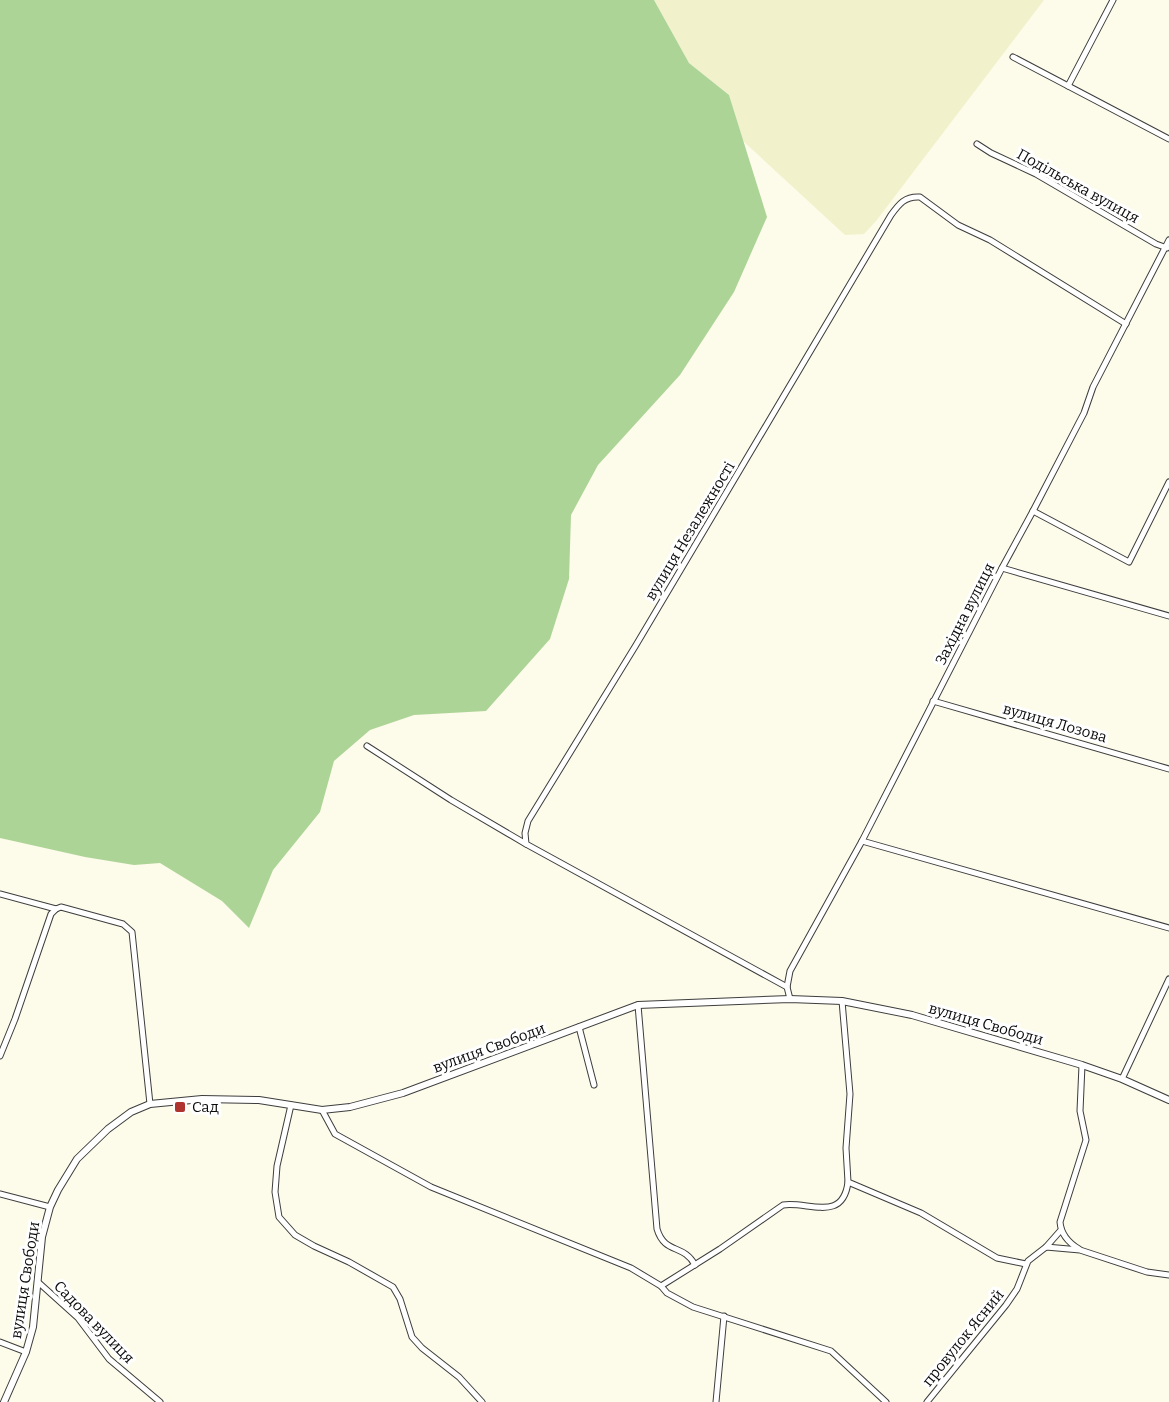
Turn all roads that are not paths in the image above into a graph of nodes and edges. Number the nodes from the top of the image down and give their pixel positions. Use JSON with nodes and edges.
{"nodes":[{"id":1,"x":1113,"y":0,"type":"edge"},
{"id":2,"x":1013,"y":57,"type":"dead end"},
{"id":3,"x":1068,"y":86,"type":"junction"},
{"id":4,"x":1169,"y":139,"type":"edge"},
{"id":5,"x":977,"y":144,"type":"dead end"},
{"id":6,"x":1169,"y":240,"type":"edge"},
{"id":7,"x":1167,"y":248,"type":"edge"},
{"id":8,"x":1126,"y":324,"type":"junction"},
{"id":9,"x":1169,"y":482,"type":"edge"},
{"id":10,"x":1033,"y":511,"type":"junction"},
{"id":11,"x":1002,"y":568,"type":"junction"},
{"id":12,"x":1169,"y":616,"type":"edge"},
{"id":13,"x":933,"y":701,"type":"junction"},
{"id":14,"x":367,"y":746,"type":"dead end"},
{"id":15,"x":1169,"y":769,"type":"edge"},
{"id":16,"x":862,"y":841,"type":"junction"},
{"id":17,"x":526,"y":844,"type":"junction"},
{"id":18,"x":0,"y":894,"type":"edge"},
{"id":19,"x":56,"y":909,"type":"junction"},
{"id":20,"x":1169,"y":928,"type":"edge"},
{"id":21,"x":1169,"y":979,"type":"edge"},
{"id":22,"x":788,"y":987,"type":"junction"},
{"id":23,"x":790,"y":999,"type":"junction"},
{"id":24,"x":842,"y":1001,"type":"junction"},
{"id":25,"x":638,"y":1005,"type":"junction"},
{"id":26,"x":579,"y":1027,"type":"junction"},
{"id":27,"x":0,"y":1056,"type":"edge"},
{"id":28,"x":1082,"y":1065,"type":"junction"},
{"id":29,"x":1122,"y":1079,"type":"junction"},
{"id":30,"x":594,"y":1084,"type":"dead end"},
{"id":31,"x":1169,"y":1100,"type":"edge"},
{"id":32,"x":150,"y":1104,"type":"junction"},
{"id":33,"x":291,"y":1105,"type":"junction"},
{"id":34,"x":322,"y":1110,"type":"junction"},
{"id":35,"x":848,"y":1182,"type":"junction"},
{"id":36,"x":0,"y":1194,"type":"edge"},
{"id":37,"x":50,"y":1207,"type":"junction"},
{"id":38,"x":1061,"y":1230,"type":"junction"},
{"id":39,"x":1046,"y":1247,"type":"junction"},
{"id":40,"x":1080,"y":1250,"type":"junction"},
{"id":41,"x":1026,"y":1264,"type":"junction"},
{"id":42,"x":695,"y":1265,"type":"junction"},
{"id":43,"x":1169,"y":1275,"type":"edge"},
{"id":44,"x":38,"y":1282,"type":"junction"},
{"id":45,"x":661,"y":1286,"type":"junction"},
{"id":46,"x":724,"y":1316,"type":"junction"},
{"id":47,"x":0,"y":1342,"type":"edge"},
{"id":48,"x":26,"y":1352,"type":"junction"},
{"id":49,"x":4,"y":1402,"type":"edge"},
{"id":50,"x":160,"y":1402,"type":"edge"},
{"id":51,"x":482,"y":1402,"type":"edge"},
{"id":52,"x":716,"y":1402,"type":"edge"},
{"id":53,"x":886,"y":1402,"type":"edge"},
{"id":54,"x":927,"y":1402,"type":"edge"}],
"edges":[{"from":1,"to":3,"type":"street"},
{"from":2,"to":3,"type":"street"},
{"from":3,"to":4,"type":"street"},
{"from":5,"to":7,"type":"street","name":"Подільська вулиця"},
{"from":6,"to":7,"type":"street","name":"Західна вулиця"},
{"from":7,"to":8,"type":"street","name":"Західна вулиця"},
{"from":8,"to":10,"type":"street","name":"Західна вулиця"},
{"from":8,"to":17,"type":"street","name":"вулиця Незалежності"},
{"from":9,"to":10,"type":"street"},
{"from":10,"to":11,"type":"street","name":"Західна вулиця"},
{"from":11,"to":12,"type":"street"},
{"from":11,"to":13,"type":"street","name":"Західна вулиця"},
{"from":13,"to":15,"type":"street","name":"вулиця Лозова"},
{"from":13,"to":16,"type":"street","name":"Західна вулиця"},
{"from":14,"to":17,"type":"street"},
{"from":16,"to":20,"type":"street"},
{"from":16,"to":22,"type":"street","name":"Західна вулиця"},
{"from":17,"to":22,"type":"street"},
{"from":18,"to":19,"type":"street"},
{"from":19,"to":27,"type":"street"},
{"from":19,"to":32,"type":"street"},
{"from":21,"to":29,"type":"street"},
{"from":22,"to":23,"type":"street","name":"Західна вулиця"},
{"from":23,"to":24,"type":"street","name":"вулиця Свободи"},
{"from":23,"to":25,"type":"street","name":"вулиця Свободи"},
{"from":24,"to":28,"type":"street","name":"вулиця Свободи"},
{"from":24,"to":35,"type":"street"},
{"from":25,"to":26,"type":"street","name":"вулиця Свободи"},
{"from":25,"to":42,"type":"street"},
{"from":26,"to":30,"type":"street"},
{"from":26,"to":34,"type":"street","name":"вулиця Свободи"},
{"from":28,"to":29,"type":"street","name":"вулиця Свободи"},
{"from":28,"to":38,"type":"street"},
{"from":29,"to":31,"type":"street","name":"вулиця Свободи"},
{"from":32,"to":33,"type":"street","name":"вулиця Свободи"},
{"from":32,"to":37,"type":"street","name":"вулиця Свободи"},
{"from":33,"to":34,"type":"street","name":"вулиця Свободи"},
{"from":33,"to":51,"type":"street"},
{"from":34,"to":45,"type":"street"},
{"from":35,"to":41,"type":"street"},
{"from":35,"to":42,"type":"street"},
{"from":36,"to":37,"type":"street"},
{"from":37,"to":44,"type":"street","name":"вулиця Свободи"},
{"from":38,"to":39,"type":"street","name":"провулок Ясний"},
{"from":38,"to":40,"type":"street"},
{"from":39,"to":40,"type":"street"},
{"from":39,"to":41,"type":"street","name":"провулок Ясний"},
{"from":40,"to":43,"type":"street"},
{"from":41,"to":54,"type":"street","name":"провулок Ясний"},
{"from":42,"to":45,"type":"street"},
{"from":44,"to":48,"type":"street","name":"вулиця Свободи"},
{"from":44,"to":50,"type":"street","name":"Садова вулиця"},
{"from":45,"to":46,"type":"street"},
{"from":46,"to":52,"type":"street"},
{"from":46,"to":53,"type":"street"},
{"from":47,"to":48,"type":"street"},
{"from":48,"to":49,"type":"street","name":"вулиця Свободи"}]}
